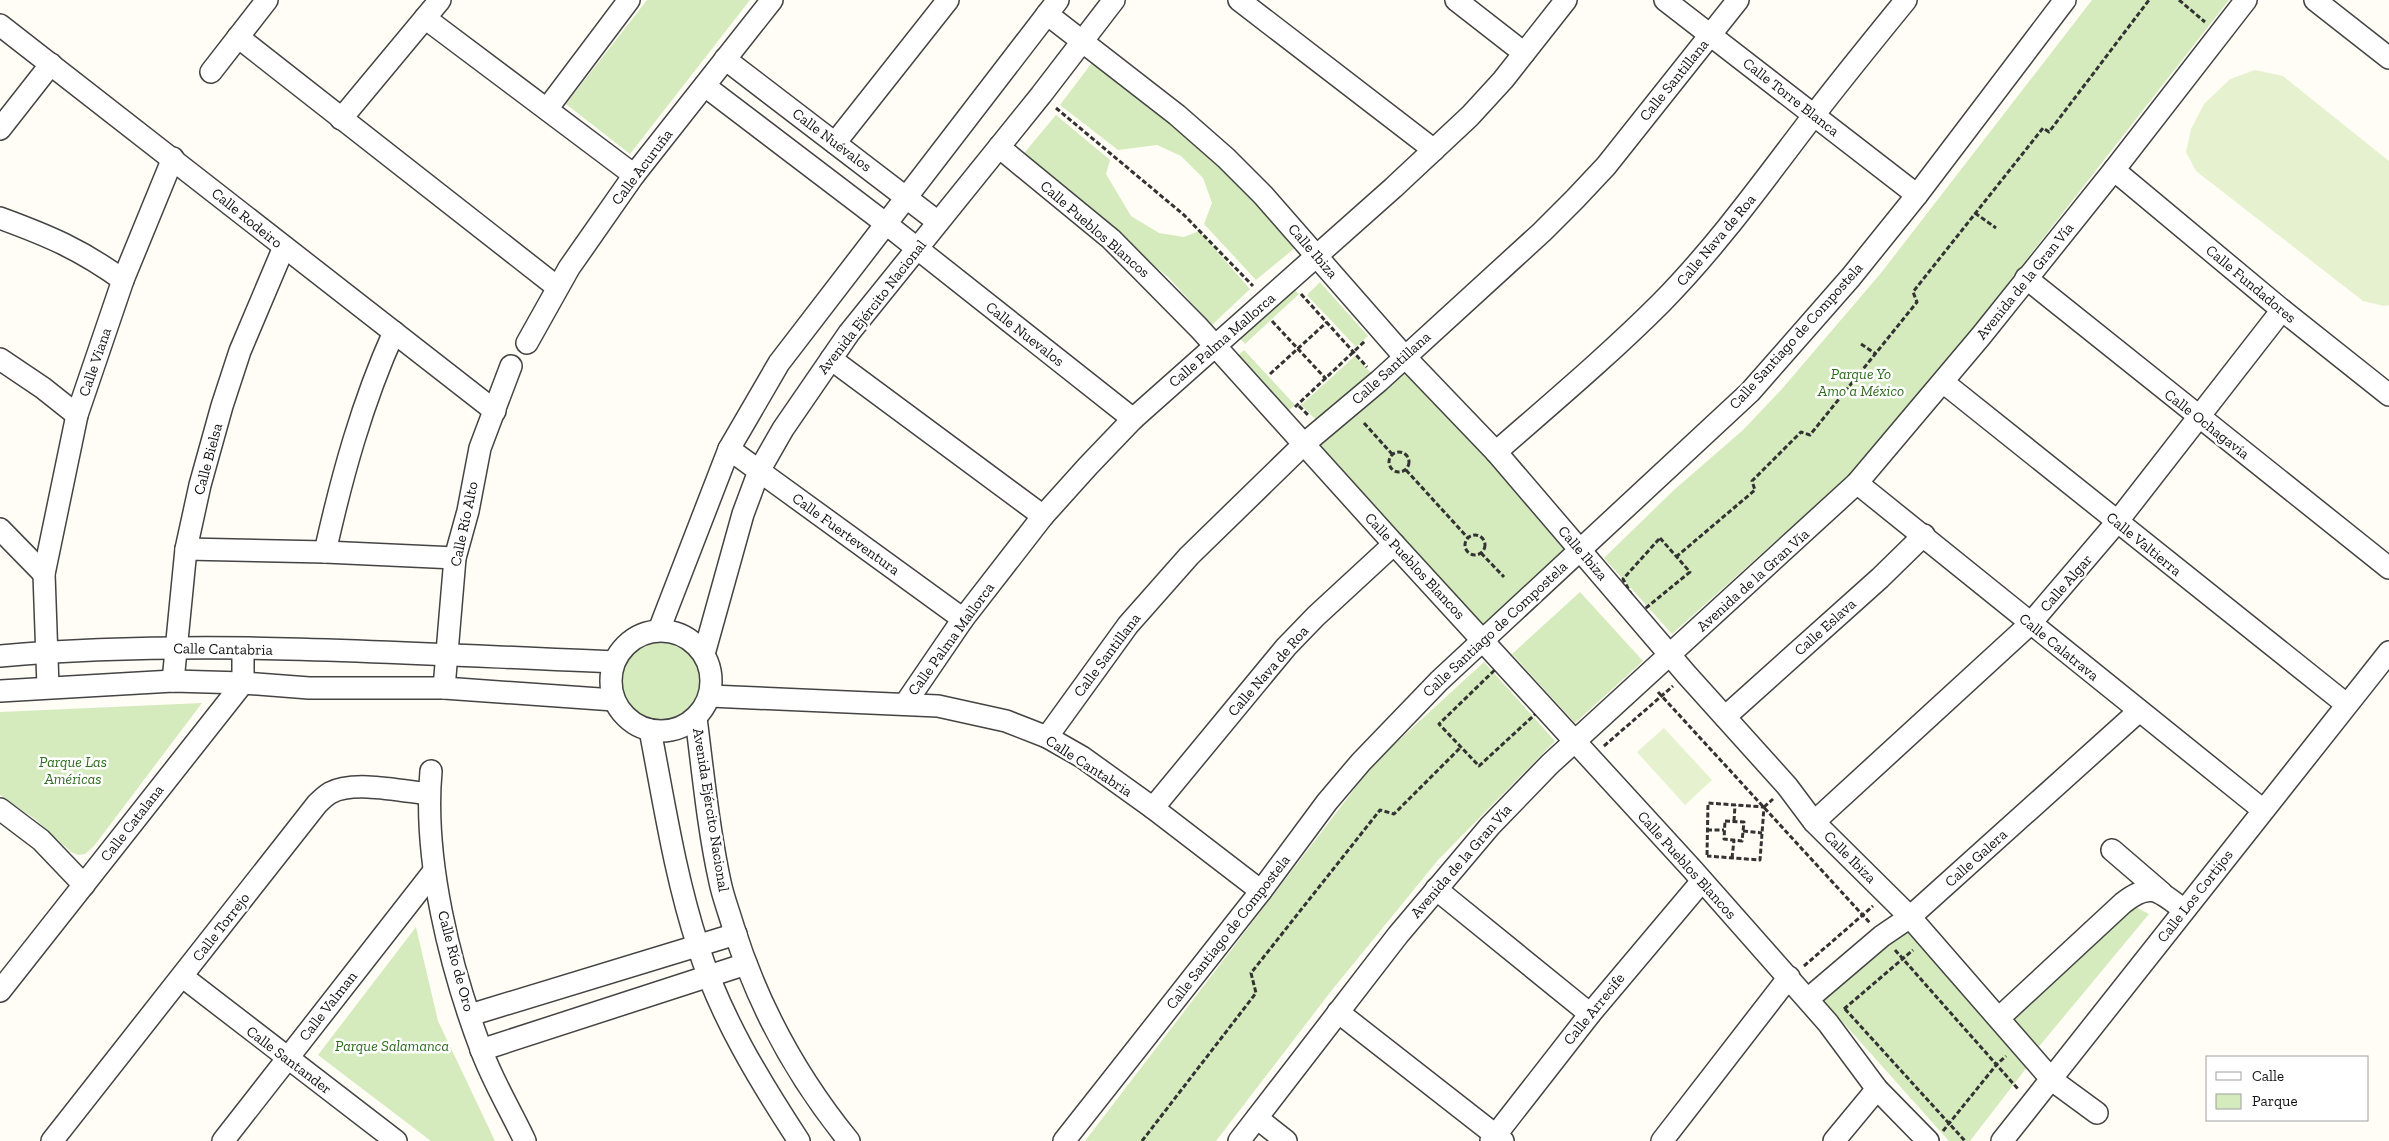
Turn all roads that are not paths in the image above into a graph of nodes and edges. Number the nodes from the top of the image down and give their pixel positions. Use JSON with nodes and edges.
{"nodes":[{"id":1,"x":267,"y":0,"type":"edge"},
{"id":2,"x":440,"y":0,"type":"edge"},
{"id":3,"x":628,"y":0,"type":"edge"},
{"id":4,"x":772,"y":0,"type":"edge"},
{"id":5,"x":948,"y":0,"type":"edge"},
{"id":6,"x":1114,"y":0,"type":"edge"},
{"id":7,"x":1239,"y":0,"type":"edge"},
{"id":8,"x":1456,"y":0,"type":"edge"},
{"id":9,"x":1566,"y":0,"type":"edge"},
{"id":10,"x":1665,"y":0,"type":"edge"},
{"id":11,"x":1738,"y":0,"type":"edge"},
{"id":12,"x":1906,"y":0,"type":"edge"},
{"id":13,"x":2065,"y":0,"type":"edge"},
{"id":14,"x":2246,"y":0,"type":"edge"},
{"id":15,"x":2315,"y":0,"type":"edge"},
{"id":16,"x":1053,"y":7,"type":"edge"},
{"id":17,"x":426,"y":18,"type":"junction"},
{"id":18,"x":0,"y":24,"type":"edge"},
{"id":19,"x":1710,"y":35,"type":"junction"},
{"id":20,"x":238,"y":37,"type":"junction"},
{"id":21,"x":1083,"y":41,"type":"junction"},
{"id":22,"x":1524,"y":53,"type":"junction"},
{"id":23,"x":2389,"y":58,"type":"edge"},
{"id":24,"x":725,"y":59,"type":"junction"},
{"id":25,"x":51,"y":64,"type":"junction"},
{"id":26,"x":211,"y":72,"type":"dead end"},
{"id":27,"x":705,"y":86,"type":"junction"},
{"id":28,"x":547,"y":109,"type":"junction"},
{"id":29,"x":1814,"y":115,"type":"junction"},
{"id":30,"x":341,"y":119,"type":"junction"},
{"id":31,"x":0,"y":129,"type":"edge"},
{"id":32,"x":835,"y":143,"type":"junction"},
{"id":33,"x":999,"y":148,"type":"junction"},
{"id":34,"x":1434,"y":150,"type":"junction"},
{"id":35,"x":173,"y":158,"type":"junction"},
{"id":36,"x":2114,"y":170,"type":"junction"},
{"id":37,"x":634,"y":175,"type":"junction"},
{"id":38,"x":1917,"y":195,"type":"junction"},
{"id":39,"x":905,"y":196,"type":"junction"},
{"id":40,"x":0,"y":218,"type":"edge"},
{"id":41,"x":938,"y":222,"type":"junction"},
{"id":42,"x":885,"y":223,"type":"junction"},
{"id":43,"x":284,"y":248,"type":"junction"},
{"id":44,"x":916,"y":248,"type":"junction"},
{"id":45,"x":1316,"y":255,"type":"junction"},
{"id":46,"x":2026,"y":278,"type":"junction"},
{"id":47,"x":123,"y":280,"type":"junction"},
{"id":48,"x":557,"y":287,"type":"junction"},
{"id":49,"x":2282,"y":310,"type":"junction"},
{"id":50,"x":394,"y":332,"type":"junction"},
{"id":51,"x":527,"y":343,"type":"dead end"},
{"id":52,"x":1216,"y":347,"type":"junction"},
{"id":53,"x":1404,"y":356,"type":"junction"},
{"id":54,"x":0,"y":359,"type":"edge"},
{"id":55,"x":831,"y":359,"type":"junction"},
{"id":56,"x":511,"y":366,"type":"dead end"},
{"id":57,"x":1944,"y":382,"type":"junction"},
{"id":58,"x":2389,"y":395,"type":"edge"},
{"id":59,"x":495,"y":411,"type":"junction"},
{"id":60,"x":77,"y":415,"type":"junction"},
{"id":61,"x":2199,"y":418,"type":"junction"},
{"id":62,"x":1133,"y":419,"type":"junction"},
{"id":63,"x":1304,"y":444,"type":"junction"},
{"id":64,"x":729,"y":449,"type":"junction"},
{"id":65,"x":1496,"y":452,"type":"junction"},
{"id":66,"x":760,"y":471,"type":"junction"},
{"id":67,"x":1857,"y":483,"type":"junction"},
{"id":68,"x":1043,"y":516,"type":"junction"},
{"id":69,"x":2117,"y":522,"type":"junction"},
{"id":70,"x":0,"y":529,"type":"edge"},
{"id":71,"x":1924,"y":536,"type":"junction"},
{"id":72,"x":1394,"y":544,"type":"junction"},
{"id":73,"x":186,"y":549,"type":"junction"},
{"id":74,"x":1579,"y":550,"type":"junction"},
{"id":75,"x":324,"y":552,"type":"junction"},
{"id":76,"x":455,"y":558,"type":"junction"},
{"id":77,"x":2389,"y":568,"type":"edge"},
{"id":78,"x":44,"y":574,"type":"junction"},
{"id":79,"x":963,"y":619,"type":"junction"},
{"id":80,"x":2030,"y":624,"type":"junction"},
{"id":81,"x":659,"y":630,"type":"junction"},
{"id":82,"x":1483,"y":640,"type":"junction"},
{"id":83,"x":175,"y":648,"type":"junction"},
{"id":84,"x":243,"y":649,"type":"junction"},
{"id":85,"x":47,"y":652,"type":"junction"},
{"id":86,"x":2389,"y":652,"type":"edge"},
{"id":87,"x":704,"y":654,"type":"junction"},
{"id":88,"x":446,"y":655,"type":"junction"},
{"id":89,"x":1670,"y":655,"type":"junction"},
{"id":90,"x":0,"y":656,"type":"edge"},
{"id":91,"x":614,"y":662,"type":"junction"},
{"id":92,"x":173,"y":681,"type":"junction"},
{"id":93,"x":243,"y":683,"type":"junction"},
{"id":94,"x":48,"y":687,"type":"junction"},
{"id":95,"x":444,"y":688,"type":"junction"},
{"id":96,"x":0,"y":691,"type":"edge"},
{"id":97,"x":710,"y":696,"type":"junction"},
{"id":98,"x":614,"y":700,"type":"junction"},
{"id":99,"x":905,"y":704,"type":"junction"},
{"id":100,"x":2346,"y":704,"type":"junction"},
{"id":101,"x":2139,"y":711,"type":"junction"},
{"id":102,"x":696,"y":718,"type":"junction"},
{"id":103,"x":1725,"y":718,"type":"junction"},
{"id":104,"x":650,"y":730,"type":"junction"},
{"id":105,"x":1047,"y":737,"type":"junction"},
{"id":106,"x":1576,"y":741,"type":"junction"},
{"id":107,"x":431,"y":771,"type":"dead end"},
{"id":108,"x":429,"y":794,"type":"junction"},
{"id":109,"x":1153,"y":808,"type":"junction"},
{"id":110,"x":0,"y":809,"type":"edge"},
{"id":111,"x":2262,"y":810,"type":"junction"},
{"id":112,"x":1814,"y":822,"type":"junction"},
{"id":113,"x":2112,"y":850,"type":"dead end"},
{"id":114,"x":434,"y":871,"type":"junction"},
{"id":115,"x":1702,"y":881,"type":"junction"},
{"id":116,"x":84,"y":886,"type":"junction"},
{"id":117,"x":1436,"y":889,"type":"junction"},
{"id":118,"x":1261,"y":891,"type":"junction"},
{"id":119,"x":2162,"y":893,"type":"junction"},
{"id":120,"x":2184,"y":910,"type":"junction"},
{"id":121,"x":1910,"y":917,"type":"junction"},
{"id":122,"x":736,"y":934,"type":"junction"},
{"id":123,"x":698,"y":945,"type":"junction"},
{"id":124,"x":746,"y":964,"type":"junction"},
{"id":125,"x":708,"y":974,"type":"junction"},
{"id":126,"x":183,"y":977,"type":"junction"},
{"id":127,"x":1805,"y":988,"type":"junction"},
{"id":128,"x":0,"y":991,"type":"edge"},
{"id":129,"x":1338,"y":1012,"type":"junction"},
{"id":130,"x":1590,"y":1014,"type":"junction"},
{"id":131,"x":470,"y":1016,"type":"junction"},
{"id":132,"x":2000,"y":1018,"type":"junction"},
{"id":133,"x":481,"y":1050,"type":"junction"},
{"id":134,"x":287,"y":1059,"type":"junction"},
{"id":135,"x":2052,"y":1080,"type":"junction"},
{"id":136,"x":1877,"y":1089,"type":"junction"},
{"id":137,"x":2097,"y":1113,"type":"dead end"},
{"id":138,"x":1257,"y":1118,"type":"junction"},
{"id":139,"x":1933,"y":1138,"type":"edge"},
{"id":140,"x":390,"y":1139,"type":"edge"},
{"id":141,"x":1497,"y":1139,"type":"edge"},
{"id":142,"x":52,"y":1141,"type":"edge"},
{"id":143,"x":223,"y":1141,"type":"edge"},
{"id":144,"x":525,"y":1141,"type":"edge"},
{"id":145,"x":798,"y":1141,"type":"edge"},
{"id":146,"x":849,"y":1141,"type":"edge"},
{"id":147,"x":1064,"y":1141,"type":"edge"},
{"id":148,"x":1239,"y":1141,"type":"edge"},
{"id":149,"x":1286,"y":1141,"type":"edge"},
{"id":150,"x":1662,"y":1141,"type":"edge"},
{"id":151,"x":1834,"y":1141,"type":"edge"},
{"id":152,"x":2002,"y":1141,"type":"edge"}],
"edges":[{"from":1,"to":20,"type":"street"},
{"from":2,"to":17,"type":"street"},
{"from":3,"to":28,"type":"street"},
{"from":4,"to":24,"type":"street","name":"Calle Acuruña"},
{"from":5,"to":32,"type":"street"},
{"from":6,"to":21,"type":"street","name":"Avenida Ejército Nacional"},
{"from":7,"to":34,"type":"street"},
{"from":8,"to":22,"type":"street"},
{"from":9,"to":22,"type":"street","name":"Calle Palma Mallorca"},
{"from":10,"to":19,"type":"street","name":"Calle Torre Blanca"},
{"from":11,"to":19,"type":"street","name":"Calle Santillana"},
{"from":12,"to":29,"type":"street","name":"Calle Nava de Roa"},
{"from":13,"to":38,"type":"street","name":"Calle Santiago de Compostela"},
{"from":14,"to":36,"type":"street","name":"Avenida de la Gran Vía"},
{"from":15,"to":23,"type":"street"},
{"from":16,"to":21,"type":"street","name":"Calle Ibiza"},
{"from":16,"to":39,"type":"street"},
{"from":17,"to":28,"type":"street"},
{"from":17,"to":30,"type":"street"},
{"from":18,"to":25,"type":"street","name":"Calle Rodeiro"},
{"from":19,"to":29,"type":"street","name":"Calle Torre Blanca"},
{"from":19,"to":53,"type":"street","name":"Calle Santillana"},
{"from":20,"to":26,"type":"street"},
{"from":20,"to":30,"type":"street"},
{"from":21,"to":33,"type":"street","name":"Avenida Ejército Nacional"},
{"from":21,"to":45,"type":"street","name":"Calle Ibiza"},
{"from":22,"to":34,"type":"street","name":"Calle Palma Mallorca"},
{"from":24,"to":27,"type":"street","name":"Calle Acuruña"},
{"from":24,"to":32,"type":"street","name":"Calle Nuévalos"},
{"from":25,"to":31,"type":"street"},
{"from":25,"to":35,"type":"street","name":"Calle Rodeiro"},
{"from":27,"to":37,"type":"street","name":"Calle Acuruña"},
{"from":27,"to":42,"type":"street"},
{"from":28,"to":37,"type":"street"},
{"from":29,"to":38,"type":"street","name":"Calle Torre Blanca"},
{"from":29,"to":65,"type":"street","name":"Calle Nava de Roa"},
{"from":30,"to":48,"type":"street"},
{"from":32,"to":39,"type":"street","name":"Calle Nuévalos"},
{"from":33,"to":41,"type":"street","name":"Avenida Ejército Nacional"},
{"from":33,"to":52,"type":"street","name":"Calle Pueblos Blancos"},
{"from":34,"to":45,"type":"street","name":"Calle Palma Mallorca"},
{"from":35,"to":43,"type":"street","name":"Calle Rodeiro"},
{"from":35,"to":47,"type":"street","name":"Calle Viana"},
{"from":36,"to":46,"type":"street","name":"Avenida de la Gran Vía"},
{"from":36,"to":49,"type":"street","name":"Calle Fundadores"},
{"from":37,"to":48,"type":"street","name":"Calle Acuruña"},
{"from":38,"to":74,"type":"street","name":"Calle Santiago de Compostela"},
{"from":39,"to":41,"type":"street","name":"Calle Nuévalos"},
{"from":39,"to":42,"type":"street"},
{"from":40,"to":47,"type":"street"},
{"from":41,"to":44,"type":"street","name":"Avenida Ejército Nacional"},
{"from":42,"to":44,"type":"street"},
{"from":42,"to":64,"type":"street"},
{"from":43,"to":50,"type":"street","name":"Calle Rodeiro"},
{"from":43,"to":73,"type":"street","name":"Calle Bielsa"},
{"from":44,"to":55,"type":"street","name":"Avenida Ejército Nacional"},
{"from":44,"to":62,"type":"street","name":"Calle Nuevalos"},
{"from":45,"to":52,"type":"street","name":"Calle Palma Mallorca"},
{"from":45,"to":53,"type":"street","name":"Calle Ibiza"},
{"from":46,"to":57,"type":"street","name":"Avenida de la Gran Vía"},
{"from":46,"to":61,"type":"street","name":"Calle Ochagavía"},
{"from":47,"to":60,"type":"street","name":"Calle Viana"},
{"from":48,"to":51,"type":"street","name":"Calle Acuruña"},
{"from":49,"to":58,"type":"street","name":"Calle Fundadores"},
{"from":49,"to":61,"type":"street","name":"Calle Algar"},
{"from":50,"to":59,"type":"street","name":"Calle Rodeiro"},
{"from":50,"to":75,"type":"street"},
{"from":52,"to":62,"type":"street","name":"Calle Palma Mallorca"},
{"from":52,"to":63,"type":"street","name":"Calle Pueblos Blancos"},
{"from":53,"to":63,"type":"street","name":"Calle Santillana"},
{"from":53,"to":65,"type":"street","name":"Calle Ibiza"},
{"from":54,"to":60,"type":"street"},
{"from":55,"to":66,"type":"street","name":"Avenida Ejército Nacional"},
{"from":55,"to":68,"type":"street"},
{"from":56,"to":59,"type":"street","name":"Calle Río Alto"},
{"from":57,"to":67,"type":"street","name":"Avenida de la Gran Vía"},
{"from":57,"to":69,"type":"street","name":"Calle Valtierra"},
{"from":59,"to":76,"type":"street","name":"Calle Río Alto"},
{"from":60,"to":78,"type":"street","name":"Calle Viana"},
{"from":61,"to":69,"type":"street","name":"Calle Algar"},
{"from":61,"to":77,"type":"street","name":"Calle Ochagavía"},
{"from":62,"to":68,"type":"street","name":"Calle Palma Mallorca"},
{"from":63,"to":72,"type":"street","name":"Calle Pueblos Blancos"},
{"from":63,"to":105,"type":"street","name":"Calle Santillana"},
{"from":64,"to":66,"type":"street","name":"Calle Fuerteventura"},
{"from":64,"to":81,"type":"street"},
{"from":65,"to":74,"type":"street","name":"Calle Ibiza"},
{"from":66,"to":79,"type":"street","name":"Calle Fuerteventura"},
{"from":66,"to":87,"type":"street","name":"Avenida Ejército Nacional"},
{"from":67,"to":71,"type":"street","name":"Calle Calatrava"},
{"from":67,"to":89,"type":"street","name":"Avenida de la Gran Vía"},
{"from":68,"to":79,"type":"street","name":"Calle Palma Mallorca"},
{"from":69,"to":80,"type":"street","name":"Calle Algar"},
{"from":69,"to":100,"type":"street","name":"Calle Valtierra"},
{"from":70,"to":78,"type":"street"},
{"from":71,"to":80,"type":"street","name":"Calle Calatrava"},
{"from":71,"to":103,"type":"street","name":"Calle Eslava"},
{"from":72,"to":82,"type":"street","name":"Calle Pueblos Blancos"},
{"from":72,"to":109,"type":"street","name":"Calle Nava de Roa"},
{"from":73,"to":75,"type":"street"},
{"from":73,"to":83,"type":"street","name":"Calle Bielsa"},
{"from":74,"to":82,"type":"street","name":"Calle Santiago de Compostela"},
{"from":74,"to":89,"type":"street","name":"Calle Ibiza"},
{"from":75,"to":76,"type":"street"},
{"from":76,"to":88,"type":"street","name":"Calle Río Alto"},
{"from":78,"to":85,"type":"street","name":"Calle Viana"},
{"from":79,"to":99,"type":"street","name":"Calle Palma Mallorca"},
{"from":80,"to":101,"type":"street","name":"Calle Calatrava"},
{"from":80,"to":112,"type":"street","name":"Calle Algar"},
{"from":81,"to":87,"type":"street"},
{"from":81,"to":91,"type":"street"},
{"from":82,"to":106,"type":"street","name":"Calle Pueblos Blancos"},
{"from":82,"to":118,"type":"street","name":"Calle Santiago de Compostela"},
{"from":83,"to":84,"type":"street","name":"Calle Cantabria"},
{"from":83,"to":85,"type":"street","name":"Calle Cantabria"},
{"from":83,"to":92,"type":"street","name":"Calle Bielsa"},
{"from":84,"to":88,"type":"street","name":"Calle Cantabria"},
{"from":84,"to":93,"type":"street"},
{"from":85,"to":90,"type":"street","name":"Calle Cantabria"},
{"from":85,"to":94,"type":"street","name":"Calle Viana"},
{"from":86,"to":100,"type":"street","name":"Calle Los Cortijos"},
{"from":87,"to":97,"type":"street"},
{"from":88,"to":91,"type":"street","name":"Calle Cantabria"},
{"from":88,"to":95,"type":"street","name":"Calle Río Alto"},
{"from":89,"to":103,"type":"street","name":"Calle Ibiza"},
{"from":89,"to":106,"type":"street","name":"Avenida de la Gran Vía"},
{"from":91,"to":98,"type":"street"},
{"from":92,"to":93,"type":"street"},
{"from":92,"to":94,"type":"street"},
{"from":93,"to":95,"type":"street"},
{"from":93,"to":116,"type":"street","name":"Calle Catalana"},
{"from":94,"to":96,"type":"street"},
{"from":95,"to":98,"type":"street"},
{"from":97,"to":99,"type":"street","name":"Calle Cantabria"},
{"from":97,"to":102,"type":"street"},
{"from":98,"to":104,"type":"street"},
{"from":99,"to":105,"type":"street","name":"Calle Cantabria"},
{"from":100,"to":111,"type":"street","name":"Calle Los Cortijos"},
{"from":101,"to":111,"type":"street","name":"Calle Calatrava"},
{"from":101,"to":121,"type":"street","name":"Calle Galera"},
{"from":102,"to":104,"type":"street"},
{"from":102,"to":122,"type":"street","name":"Avenida Ejército Nacional"},
{"from":103,"to":112,"type":"street","name":"Calle Ibiza"},
{"from":104,"to":123,"type":"street"},
{"from":105,"to":109,"type":"street","name":"Calle Cantabria"},
{"from":106,"to":115,"type":"street","name":"Calle Pueblos Blancos"},
{"from":106,"to":117,"type":"street","name":"Avenida de la Gran Vía"},
{"from":107,"to":108,"type":"street","name":"Calle Río de Oro"},
{"from":108,"to":114,"type":"street","name":"Calle Río de Oro"},
{"from":108,"to":126,"type":"street","name":"Calle Torrejo"},
{"from":109,"to":118,"type":"street","name":"Calle Cantabria"},
{"from":110,"to":116,"type":"street"},
{"from":111,"to":120,"type":"street","name":"Calle Los Cortijos"},
{"from":112,"to":121,"type":"street","name":"Calle Ibiza"},
{"from":113,"to":119,"type":"street"},
{"from":114,"to":131,"type":"street","name":"Calle Río de Oro"},
{"from":114,"to":134,"type":"street","name":"Calle Valman"},
{"from":115,"to":127,"type":"street","name":"Calle Pueblos Blancos"},
{"from":115,"to":130,"type":"street","name":"Calle Arrecife"},
{"from":116,"to":128,"type":"street","name":"Calle Catalana"},
{"from":117,"to":129,"type":"street","name":"Avenida de la Gran Vía"},
{"from":117,"to":130,"type":"street"},
{"from":118,"to":147,"type":"street","name":"Calle Santiago de Compostela"},
{"from":119,"to":120,"type":"street"},
{"from":119,"to":132,"type":"street"},
{"from":120,"to":135,"type":"street","name":"Calle Los Cortijos"},
{"from":121,"to":127,"type":"street","name":"Calle Galera"},
{"from":121,"to":132,"type":"street","name":"Calle Ibiza"},
{"from":122,"to":123,"type":"street"},
{"from":122,"to":124,"type":"street","name":"Avenida Ejército Nacional"},
{"from":123,"to":125,"type":"street"},
{"from":123,"to":131,"type":"street"},
{"from":124,"to":125,"type":"street"},
{"from":124,"to":146,"type":"street","name":"Avenida Ejército Nacional"},
{"from":125,"to":133,"type":"street"},
{"from":125,"to":145,"type":"street"},
{"from":126,"to":134,"type":"street","name":"Calle Santander"},
{"from":126,"to":142,"type":"street","name":"Calle Torrejo"},
{"from":127,"to":136,"type":"street","name":"Calle Pueblos Blancos"},
{"from":127,"to":150,"type":"street","name":"Calle Galera"},
{"from":129,"to":138,"type":"street","name":"Avenida de la Gran Vía"},
{"from":129,"to":141,"type":"street"},
{"from":130,"to":141,"type":"street","name":"Calle Arrecife"},
{"from":131,"to":133,"type":"street","name":"Calle Río de Oro"},
{"from":132,"to":135,"type":"street","name":"Calle Ibiza"},
{"from":133,"to":144,"type":"street","name":"Calle Río de Oro"},
{"from":134,"to":140,"type":"street","name":"Calle Santander"},
{"from":134,"to":143,"type":"street","name":"Calle Valman"},
{"from":135,"to":137,"type":"street","name":"Calle Ibiza"},
{"from":135,"to":152,"type":"street","name":"Calle Los Cortijos"},
{"from":136,"to":139,"type":"street","name":"Calle Pueblos Blancos"},
{"from":136,"to":151,"type":"street"},
{"from":138,"to":148,"type":"street","name":"Avenida de la Gran Vía"},
{"from":138,"to":149,"type":"street"}]}
